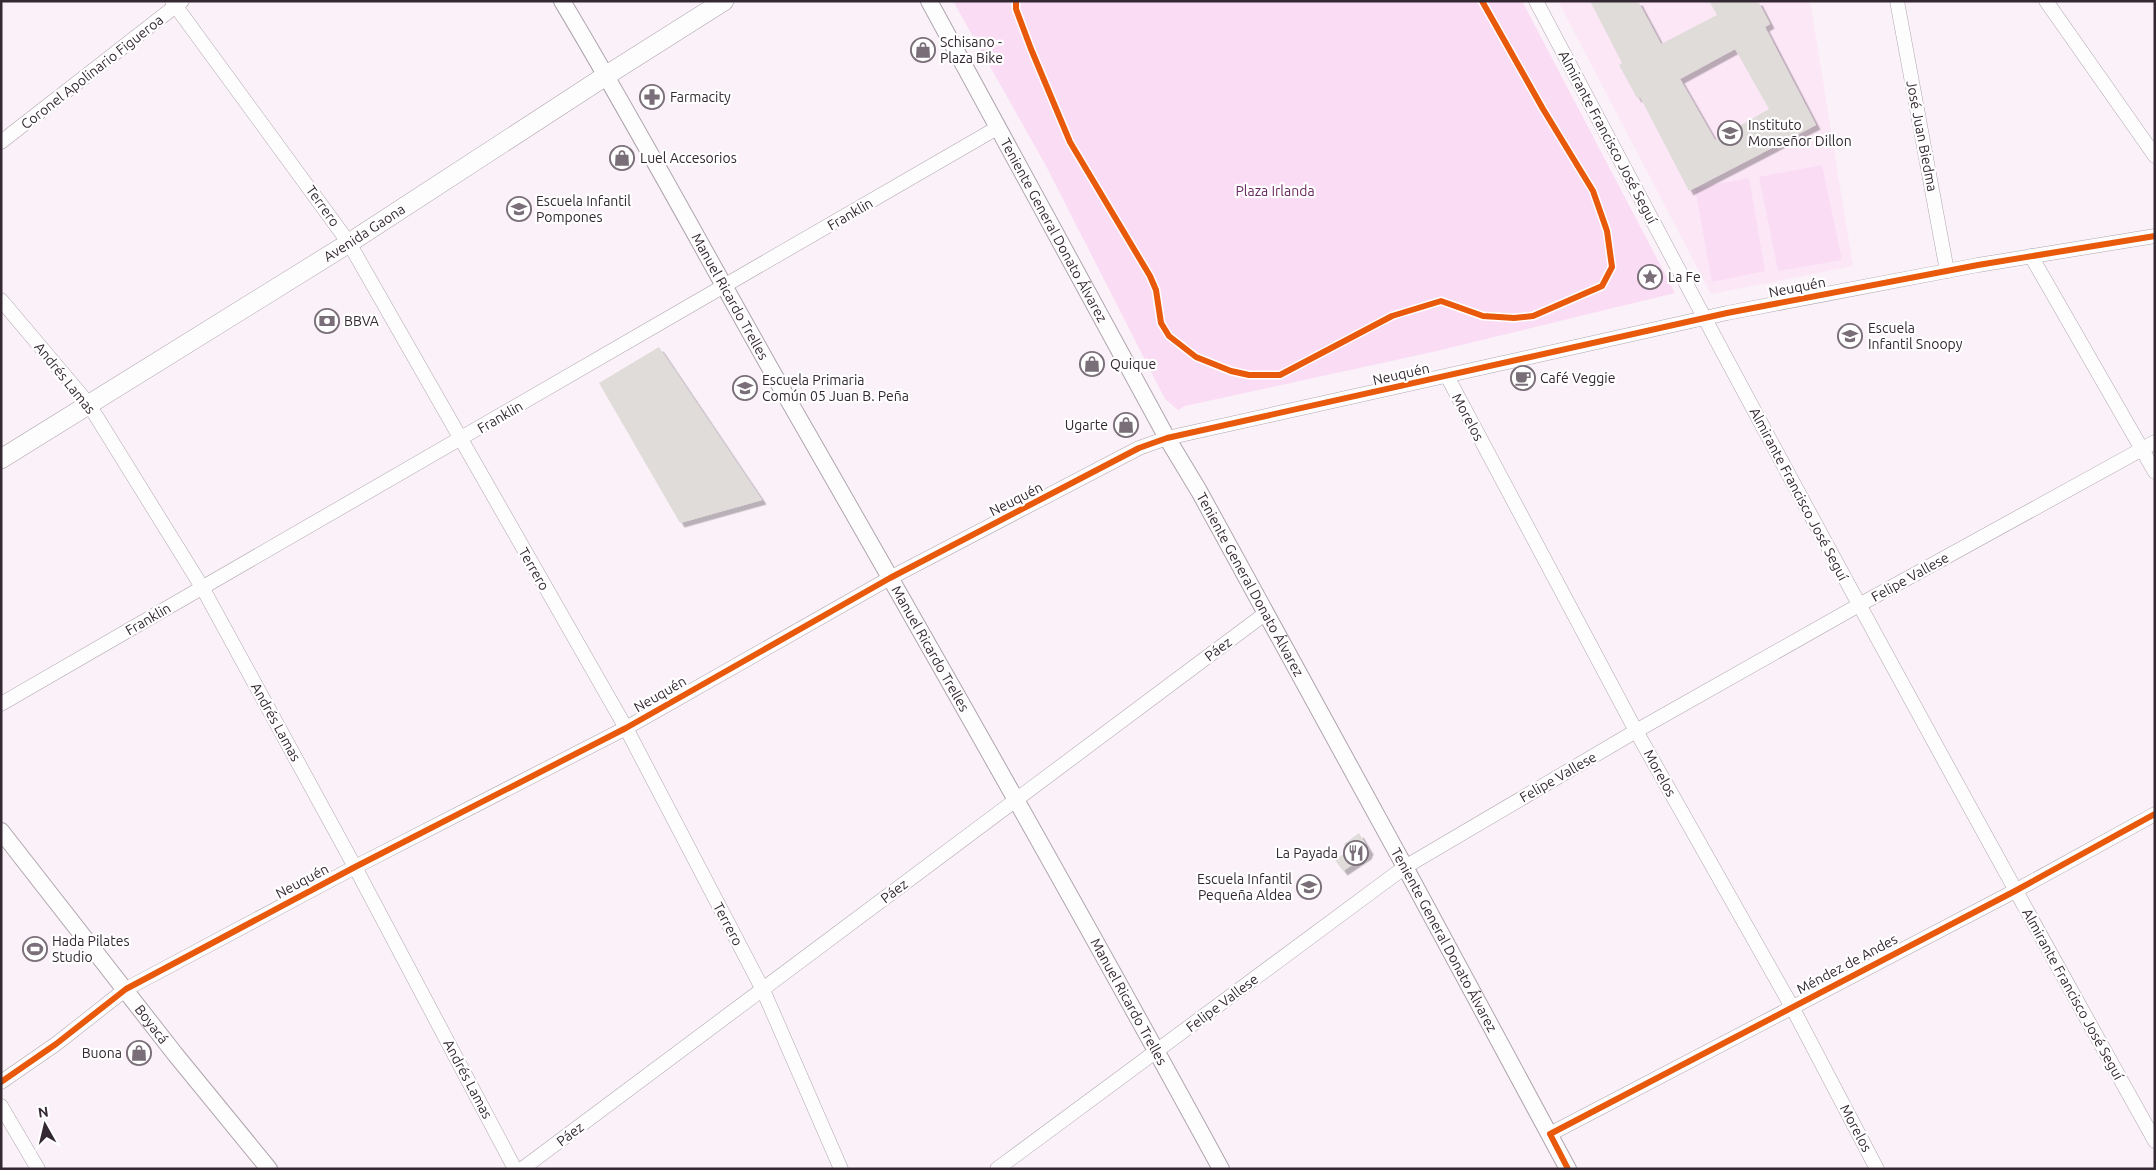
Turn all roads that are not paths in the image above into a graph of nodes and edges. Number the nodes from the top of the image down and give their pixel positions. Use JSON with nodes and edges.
{"nodes":[{"id":1,"x":562,"y":1,"type":"edge"},
{"id":2,"x":724,"y":1,"type":"edge"},
{"id":3,"x":929,"y":1,"type":"edge"},
{"id":4,"x":1536,"y":1,"type":"edge"},
{"id":5,"x":1897,"y":1,"type":"edge"},
{"id":6,"x":2046,"y":1,"type":"edge"},
{"id":7,"x":177,"y":3,"type":"edge"},
{"id":8,"x":607,"y":75,"type":"junction"},
{"id":9,"x":997,"y":128,"type":"junction"},
{"id":10,"x":1,"y":142,"type":"edge"},
{"id":11,"x":2155,"y":156,"type":"edge"},
{"id":12,"x":2155,"y":236,"type":"edge"},
{"id":13,"x":349,"y":243,"type":"junction"},
{"id":14,"x":2031,"y":256,"type":"junction"},
{"id":15,"x":1947,"y":271,"type":"junction"},
{"id":16,"x":724,"y":287,"type":"junction"},
{"id":17,"x":1,"y":300,"type":"edge"},
{"id":18,"x":1704,"y":318,"type":"junction"},
{"id":19,"x":1447,"y":376,"type":"junction"},
{"id":20,"x":88,"y":403,"type":"junction"},
{"id":21,"x":1167,"y":438,"type":"junction"},
{"id":22,"x":460,"y":440,"type":"junction"},
{"id":23,"x":2155,"y":442,"type":"edge"},
{"id":24,"x":2142,"y":449,"type":"junction"},
{"id":25,"x":1,"y":459,"type":"edge"},
{"id":26,"x":2155,"y":472,"type":"edge"},
{"id":27,"x":890,"y":578,"type":"junction"},
{"id":28,"x":202,"y":587,"type":"junction"},
{"id":29,"x":1859,"y":605,"type":"junction"},
{"id":30,"x":1266,"y":613,"type":"junction"},
{"id":31,"x":1,"y":704,"type":"edge"},
{"id":32,"x":626,"y":728,"type":"junction"},
{"id":33,"x":1636,"y":731,"type":"junction"},
{"id":34,"x":1017,"y":800,"type":"junction"},
{"id":35,"x":2155,"y":814,"type":"edge"},
{"id":36,"x":1,"y":831,"type":"edge"},
{"id":37,"x":1405,"y":866,"type":"junction"},
{"id":38,"x":355,"y":867,"type":"junction"},
{"id":39,"x":2015,"y":891,"type":"junction"},
{"id":40,"x":126,"y":989,"type":"junction"},
{"id":41,"x":763,"y":990,"type":"junction"},
{"id":42,"x":1792,"y":1007,"type":"junction"},
{"id":43,"x":1157,"y":1051,"type":"junction"},
{"id":44,"x":1,"y":1082,"type":"edge"},
{"id":45,"x":1,"y":1106,"type":"edge"},
{"id":46,"x":1550,"y":1134,"type":"junction"},
{"id":47,"x":2155,"y":1141,"type":"edge"},
{"id":48,"x":38,"y":1169,"type":"edge"},
{"id":49,"x":269,"y":1169,"type":"edge"},
{"id":50,"x":515,"y":1169,"type":"edge"},
{"id":51,"x":522,"y":1169,"type":"edge"},
{"id":52,"x":841,"y":1169,"type":"edge"},
{"id":53,"x":996,"y":1169,"type":"edge"},
{"id":54,"x":1221,"y":1169,"type":"edge"},
{"id":55,"x":1568,"y":1169,"type":"edge"},
{"id":56,"x":1877,"y":1169,"type":"edge"}],
"edges":[{"from":1,"to":8,"type":"street","name":"Manuel Ricardo Trelles"},
{"from":2,"to":8,"type":"main road","name":"Avenida Gaona"},
{"from":3,"to":9,"type":"street","name":"Teniente General Donato Álvarez"},
{"from":4,"to":18,"type":"street","name":"Almirante Francisco José Seguí"},
{"from":5,"to":15,"type":"street","name":"José Juan Biedma"},
{"from":6,"to":11,"type":"street"},
{"from":7,"to":10,"type":"street","name":"Coronel Apolinario Figueroa"},
{"from":7,"to":13,"type":"street","name":"Terrero"},
{"from":8,"to":13,"type":"main road","name":"Avenida Gaona"},
{"from":8,"to":16,"type":"street","name":"Manuel Ricardo Trelles"},
{"from":9,"to":16,"type":"street","name":"Franklin"},
{"from":9,"to":21,"type":"street","name":"Teniente General Donato Álvarez"},
{"from":12,"to":14,"type":"street","name":"Neuquén"},
{"from":13,"to":20,"type":"main road","name":"Avenida Gaona"},
{"from":13,"to":22,"type":"street","name":"Terrero"},
{"from":14,"to":15,"type":"street","name":"Neuquén"},
{"from":14,"to":24,"type":"street"},
{"from":15,"to":18,"type":"street","name":"Neuquén"},
{"from":16,"to":22,"type":"street","name":"Franklin"},
{"from":16,"to":27,"type":"street","name":"Manuel Ricardo Trelles"},
{"from":17,"to":20,"type":"street","name":"Andrés Lamas"},
{"from":18,"to":19,"type":"street","name":"Neuquén"},
{"from":18,"to":29,"type":"street","name":"Almirante Francisco José Seguí"},
{"from":19,"to":21,"type":"street","name":"Neuquén"},
{"from":19,"to":33,"type":"street","name":"Morelos"},
{"from":20,"to":25,"type":"main road","name":"Avenida Gaona"},
{"from":20,"to":28,"type":"street","name":"Andrés Lamas"},
{"from":21,"to":27,"type":"street","name":"Neuquén"},
{"from":21,"to":30,"type":"street","name":"Teniente General Donato Álvarez"},
{"from":22,"to":28,"type":"street","name":"Franklin"},
{"from":22,"to":32,"type":"street","name":"Terrero"},
{"from":23,"to":24,"type":"street","name":"Felipe Vallese"},
{"from":24,"to":26,"type":"street"},
{"from":24,"to":29,"type":"street","name":"Felipe Vallese"},
{"from":27,"to":32,"type":"street","name":"Neuquén"},
{"from":27,"to":34,"type":"street","name":"Manuel Ricardo Trelles"},
{"from":28,"to":31,"type":"street","name":"Franklin"},
{"from":28,"to":38,"type":"street","name":"Andrés Lamas"},
{"from":29,"to":33,"type":"street","name":"Felipe Vallese"},
{"from":29,"to":39,"type":"street","name":"Almirante Francisco José Seguí"},
{"from":30,"to":34,"type":"street","name":"Páez"},
{"from":30,"to":37,"type":"street","name":"Teniente General Donato Álvarez"},
{"from":32,"to":38,"type":"street","name":"Neuquén"},
{"from":32,"to":41,"type":"street","name":"Terrero"},
{"from":33,"to":37,"type":"street","name":"Felipe Vallese"},
{"from":33,"to":42,"type":"street","name":"Morelos"},
{"from":34,"to":41,"type":"street","name":"Páez"},
{"from":34,"to":43,"type":"street","name":"Manuel Ricardo Trelles"},
{"from":35,"to":39,"type":"street","name":"Méndez de Andes"},
{"from":36,"to":40,"type":"street","name":"Boyacá"},
{"from":37,"to":43,"type":"street","name":"Felipe Vallese"},
{"from":37,"to":46,"type":"street","name":"Teniente General Donato Álvarez"},
{"from":38,"to":40,"type":"street","name":"Neuquén"},
{"from":38,"to":50,"type":"street","name":"Andrés Lamas"},
{"from":39,"to":42,"type":"street","name":"Méndez de Andes"},
{"from":39,"to":47,"type":"street","name":"Almirante Francisco José Seguí"},
{"from":40,"to":44,"type":"street","name":"Neuquén"},
{"from":40,"to":49,"type":"street","name":"Boyacá"},
{"from":41,"to":51,"type":"street","name":"Páez"},
{"from":41,"to":52,"type":"street","name":"Terrero"},
{"from":42,"to":46,"type":"street","name":"Méndez de Andes"},
{"from":42,"to":56,"type":"street","name":"Morelos"},
{"from":43,"to":53,"type":"street","name":"Felipe Vallese"},
{"from":43,"to":54,"type":"street","name":"Manuel Ricardo Trelles"},
{"from":45,"to":48,"type":"street"},
{"from":46,"to":55,"type":"street","name":"Teniente General Donato Álvarez"}]}
